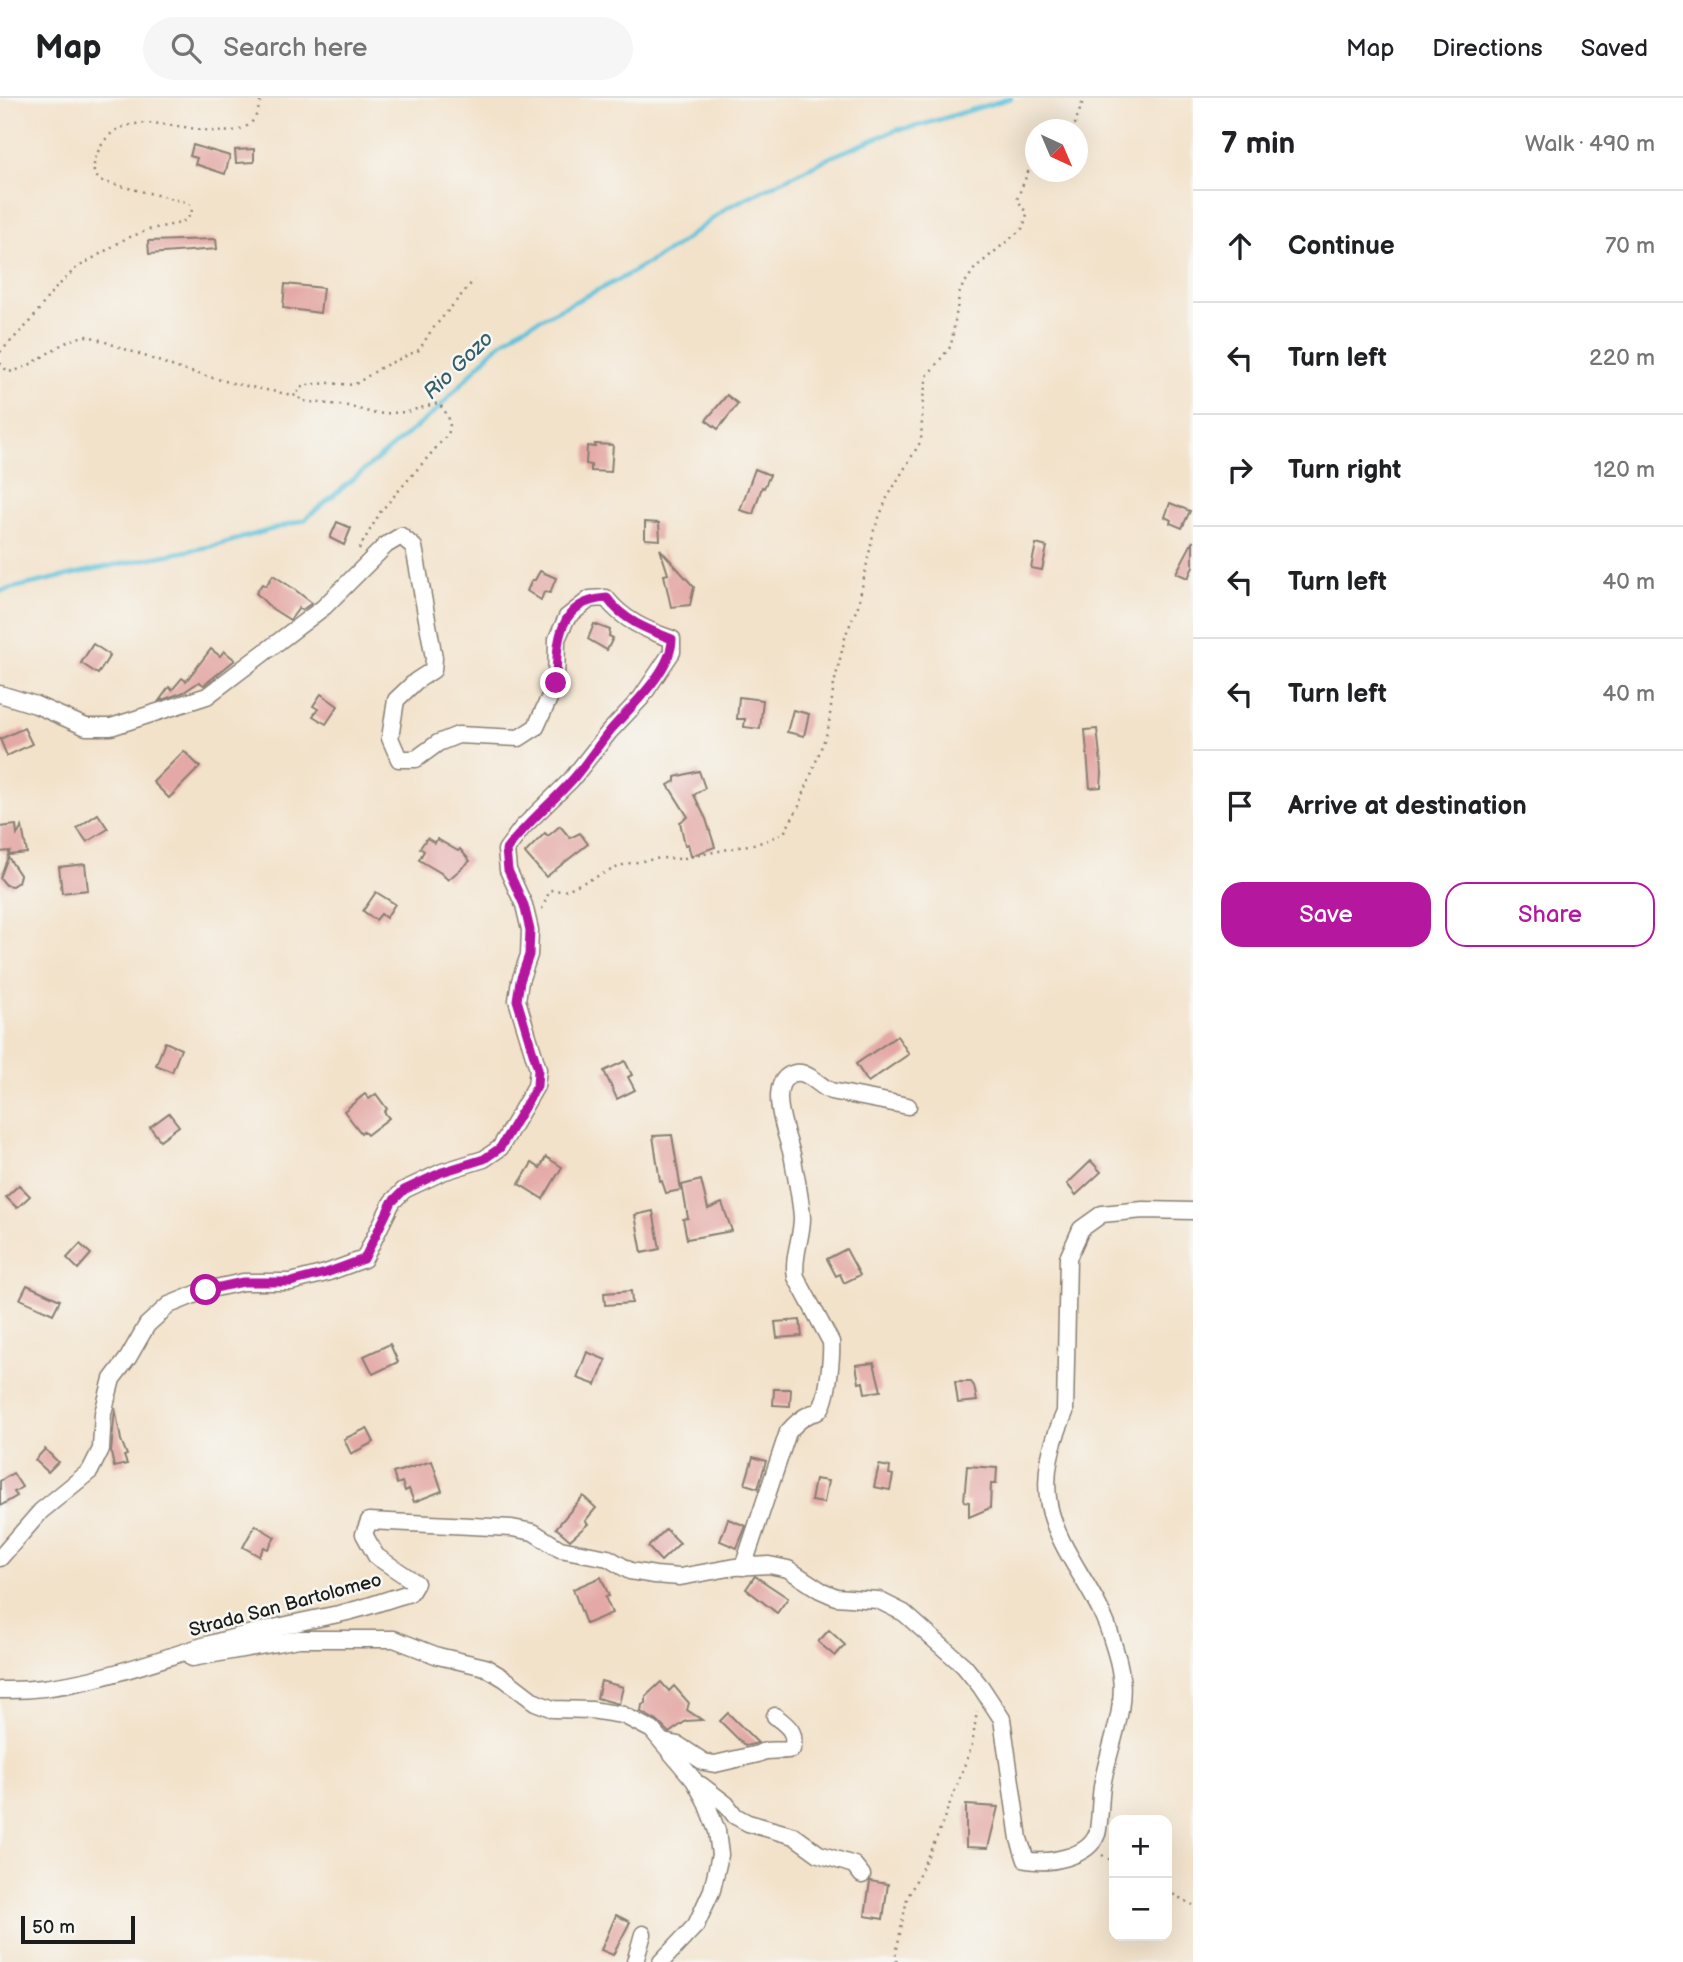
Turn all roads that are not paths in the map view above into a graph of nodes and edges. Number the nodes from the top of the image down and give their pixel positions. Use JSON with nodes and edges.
{"nodes":[{"id":1,"x":0,"y":694,"type":"edge"},
{"id":2,"x":908,"y":1106,"type":"dead end"},
{"id":3,"x":1193,"y":1211,"type":"edge"},
{"id":4,"x":0,"y":1558,"type":"edge"},
{"id":5,"x":743,"y":1567,"type":"junction"},
{"id":6,"x":169,"y":1658,"type":"junction"},
{"id":7,"x":0,"y":1690,"type":"edge"},
{"id":8,"x":775,"y":1716,"type":"dead end"},
{"id":9,"x":663,"y":1742,"type":"junction"},
{"id":10,"x":694,"y":1780,"type":"junction"},
{"id":11,"x":862,"y":1875,"type":"dead end"},
{"id":12,"x":643,"y":1934,"type":"dead end"},
{"id":13,"x":635,"y":1962,"type":"edge"},
{"id":14,"x":661,"y":1962,"type":"edge"}],
"edges":[{"from":1,"to":4,"type":"street"},
{"from":2,"to":5,"type":"street"},
{"from":3,"to":5,"type":"street","name":"Strada San Bartolomeo"},
{"from":5,"to":6,"type":"street","name":"Strada San Bartolomeo"},
{"from":6,"to":7,"type":"street","name":"Strada San Bartolomeo"},
{"from":6,"to":9,"type":"street"},
{"from":8,"to":9,"type":"street"},
{"from":9,"to":10,"type":"street"},
{"from":10,"to":11,"type":"street"},
{"from":10,"to":14,"type":"street"},
{"from":12,"to":13,"type":"street"}]}
